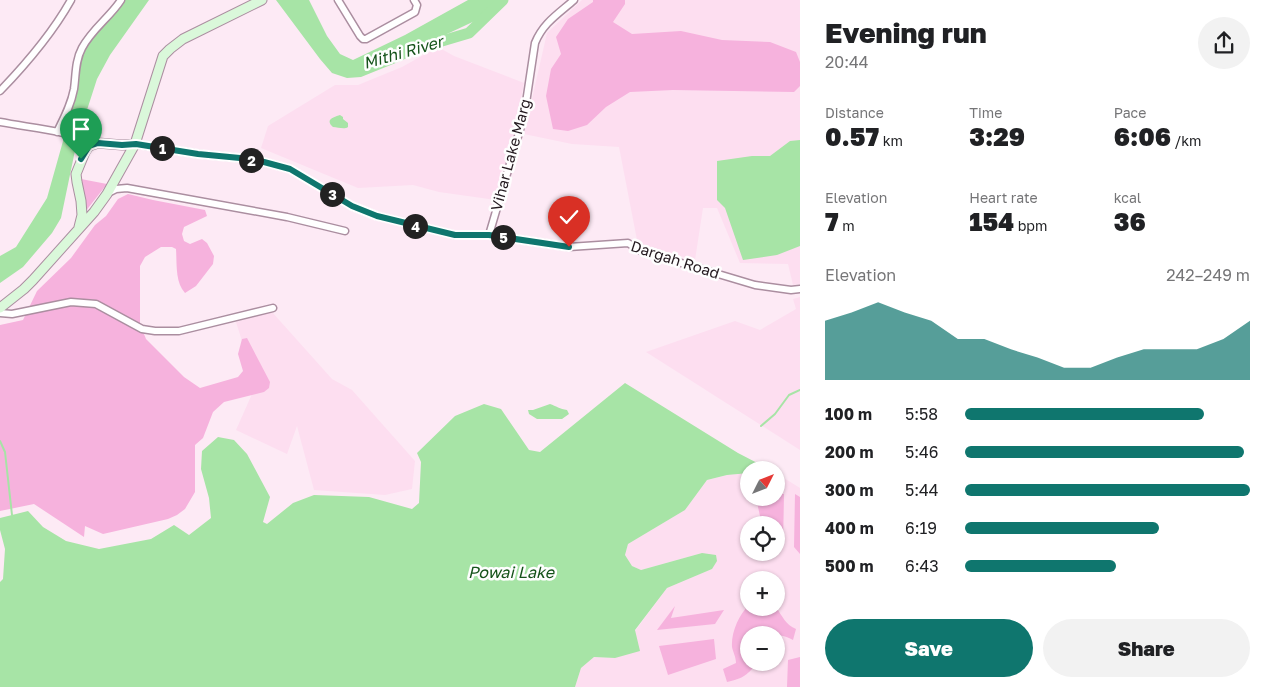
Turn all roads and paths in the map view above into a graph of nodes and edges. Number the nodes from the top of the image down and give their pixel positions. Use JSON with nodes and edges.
{"nodes":[{"id":1,"x":71,"y":0,"type":"edge"},
{"id":2,"x":121,"y":0,"type":"edge"},
{"id":3,"x":262,"y":0,"type":"edge"},
{"id":4,"x":338,"y":0,"type":"edge"},
{"id":5,"x":414,"y":0,"type":"edge"},
{"id":6,"x":574,"y":0,"type":"edge"},
{"id":7,"x":0,"y":91,"type":"edge"},
{"id":8,"x":0,"y":122,"type":"edge"},
{"id":9,"x":59,"y":132,"type":"junction"},
{"id":10,"x":98,"y":143,"type":"junction"},
{"id":11,"x":136,"y":144,"type":"junction"},
{"id":12,"x":106,"y":194,"type":"junction"},
{"id":13,"x":78,"y":231,"type":"junction"},
{"id":14,"x":345,"y":231,"type":"dead end"},
{"id":15,"x":489,"y":235,"type":"junction"},
{"id":16,"x":800,"y":289,"type":"edge"},
{"id":17,"x":4,"y":302,"type":"edge"},
{"id":18,"x":0,"y":308,"type":"edge"},
{"id":19,"x":273,"y":308,"type":"dead end"},
{"id":20,"x":0,"y":313,"type":"edge"}],
"edges":[{"from":1,"to":7,"type":"street"},
{"from":2,"to":9,"type":"street"},
{"from":3,"to":11,"type":"main road"},
{"from":4,"to":5,"type":"street"},
{"from":6,"to":15,"type":"street","name":"Vihar Lake Marg"},
{"from":8,"to":9,"type":"street"},
{"from":9,"to":10,"type":"street"},
{"from":10,"to":11,"type":"main road"},
{"from":10,"to":13,"type":"main road"},
{"from":11,"to":12,"type":"main road"},
{"from":11,"to":15,"type":"street","name":"Dargah Road"},
{"from":12,"to":13,"type":"main road"},
{"from":12,"to":14,"type":"street"},
{"from":13,"to":17,"type":"main road"},
{"from":15,"to":16,"type":"street","name":"Dargah Road"},
{"from":17,"to":18,"type":"main road"},
{"from":19,"to":20,"type":"street"}]}
